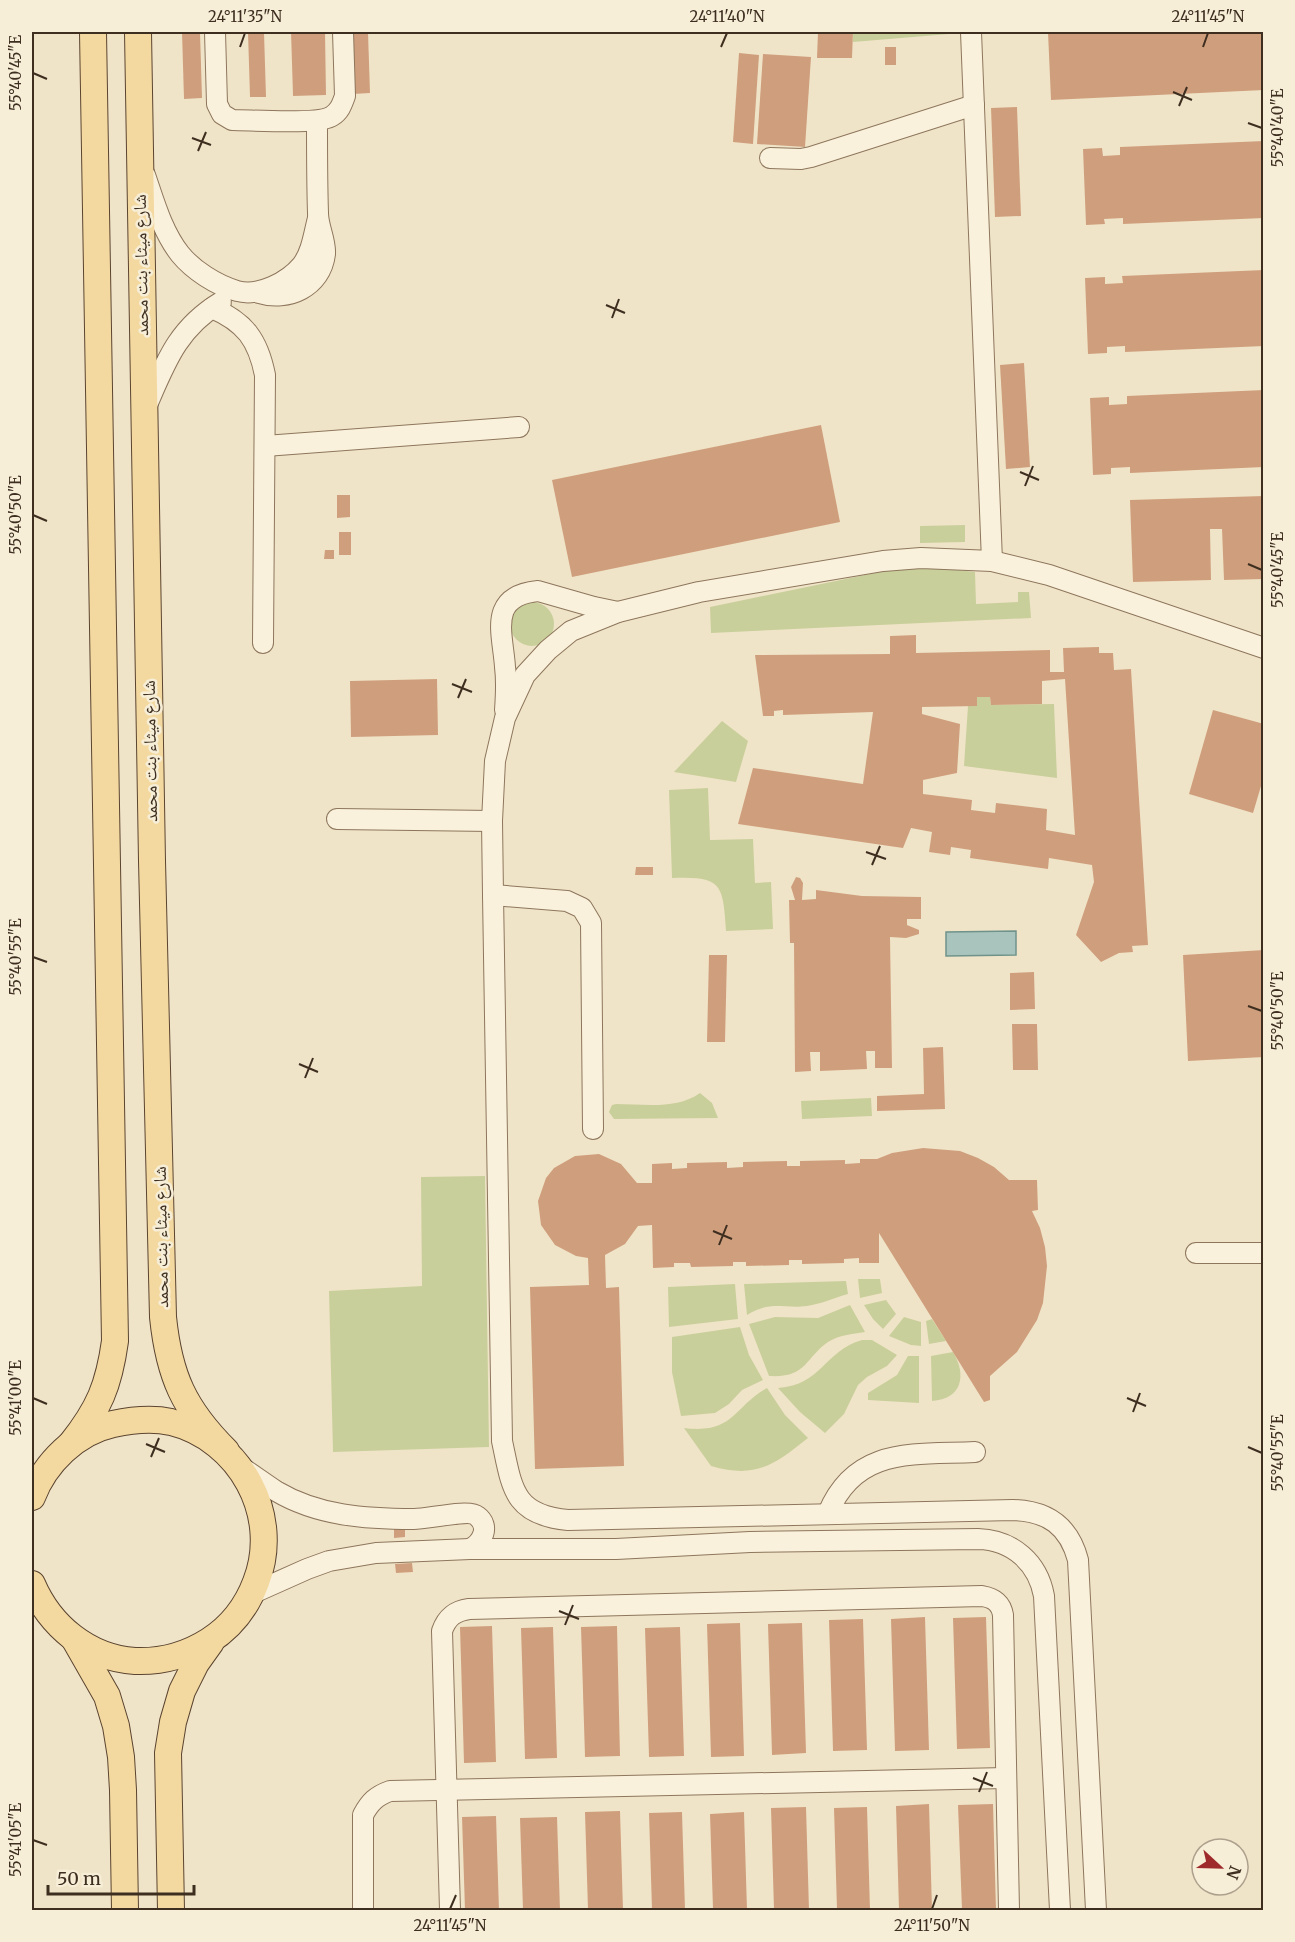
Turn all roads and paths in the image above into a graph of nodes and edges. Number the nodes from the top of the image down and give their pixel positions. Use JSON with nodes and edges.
{"nodes":[{"id":1,"x":93,"y":32,"type":"edge"},
{"id":2,"x":138,"y":32,"type":"edge"},
{"id":3,"x":215,"y":32,"type":"edge"},
{"id":4,"x":343,"y":32,"type":"edge"},
{"id":5,"x":971,"y":32,"type":"edge"},
{"id":6,"x":974,"y":105,"type":"junction"},
{"id":7,"x":317,"y":121,"type":"junction"},
{"id":8,"x":771,"y":158,"type":"dead end"},
{"id":9,"x":140,"y":162,"type":"junction"},
{"id":10,"x":246,"y":291,"type":"junction"},
{"id":11,"x":212,"y":308,"type":"junction"},
{"id":12,"x":143,"y":413,"type":"junction"},
{"id":13,"x":519,"y":427,"type":"dead end"},
{"id":14,"x":265,"y":446,"type":"junction"},
{"id":15,"x":992,"y":561,"type":"junction"},
{"id":16,"x":618,"y":612,"type":"junction"},
{"id":17,"x":263,"y":643,"type":"dead end"},
{"id":18,"x":1263,"y":648,"type":"edge"},
{"id":19,"x":505,"y":718,"type":"junction"},
{"id":20,"x":337,"y":819,"type":"dead end"},
{"id":21,"x":492,"y":821,"type":"junction"},
{"id":22,"x":493,"y":895,"type":"junction"},
{"id":23,"x":593,"y":1129,"type":"dead end"},
{"id":24,"x":1196,"y":1253,"type":"dead end"},
{"id":25,"x":1263,"y":1253,"type":"edge"},
{"id":26,"x":71,"y":1444,"type":"junction"},
{"id":27,"x":975,"y":1452,"type":"dead end"},
{"id":28,"x":232,"y":1458,"type":"junction"},
{"id":29,"x":32,"y":1497,"type":"edge"},
{"id":30,"x":828,"y":1513,"type":"junction"},
{"id":31,"x":470,"y":1549,"type":"junction"},
{"id":32,"x":32,"y":1584,"type":"edge"},
{"id":33,"x":251,"y":1594,"type":"junction"},
{"id":34,"x":214,"y":1638,"type":"junction"},
{"id":35,"x":75,"y":1640,"type":"junction"},
{"id":36,"x":1006,"y":1778,"type":"junction"},
{"id":37,"x":447,"y":1790,"type":"junction"},
{"id":38,"x":125,"y":1911,"type":"edge"},
{"id":39,"x":171,"y":1911,"type":"edge"},
{"id":40,"x":363,"y":1911,"type":"edge"},
{"id":41,"x":450,"y":1911,"type":"edge"},
{"id":42,"x":1009,"y":1911,"type":"edge"},
{"id":43,"x":1060,"y":1911,"type":"edge"},
{"id":44,"x":1096,"y":1911,"type":"edge"}],
"edges":[{"from":1,"to":26,"type":"main road"},
{"from":2,"to":9,"type":"main road","name":"شارع ميثاء بنت محمد"},
{"from":3,"to":7,"type":"street"},
{"from":4,"to":7,"type":"street"},
{"from":5,"to":6,"type":"street"},
{"from":6,"to":8,"type":"street"},
{"from":6,"to":15,"type":"street"},
{"from":7,"to":10,"type":"street"},
{"from":9,"to":10,"type":"street"},
{"from":9,"to":12,"type":"main road","name":"شارع ميثاء بنت محمد"},
{"from":10,"to":11,"type":"street"},
{"from":11,"to":12,"type":"street"},
{"from":11,"to":14,"type":"street"},
{"from":12,"to":28,"type":"main road","name":"شارع ميثاء بنت محمد"},
{"from":13,"to":14,"type":"street"},
{"from":14,"to":17,"type":"street"},
{"from":15,"to":16,"type":"street"},
{"from":15,"to":18,"type":"street"},
{"from":16,"to":19,"type":"street"},
{"from":16,"to":19,"type":"street"},
{"from":19,"to":21,"type":"street"},
{"from":20,"to":21,"type":"street"},
{"from":21,"to":22,"type":"street"},
{"from":22,"to":23,"type":"street"},
{"from":22,"to":30,"type":"street"},
{"from":24,"to":25,"type":"street"},
{"from":26,"to":28,"type":"main road"},
{"from":26,"to":29,"type":"main road"},
{"from":27,"to":30,"type":"street"},
{"from":28,"to":31,"type":"street"},
{"from":28,"to":33,"type":"main road"},
{"from":30,"to":44,"type":"street"},
{"from":31,"to":33,"type":"street"},
{"from":31,"to":43,"type":"street"},
{"from":32,"to":35,"type":"main road"},
{"from":33,"to":34,"type":"main road"},
{"from":34,"to":35,"type":"main road"},
{"from":34,"to":39,"type":"main road"},
{"from":35,"to":38,"type":"main road"},
{"from":36,"to":37,"type":"street"},
{"from":36,"to":37,"type":"street"},
{"from":36,"to":42,"type":"street"},
{"from":37,"to":40,"type":"street"},
{"from":37,"to":41,"type":"street"}]}
